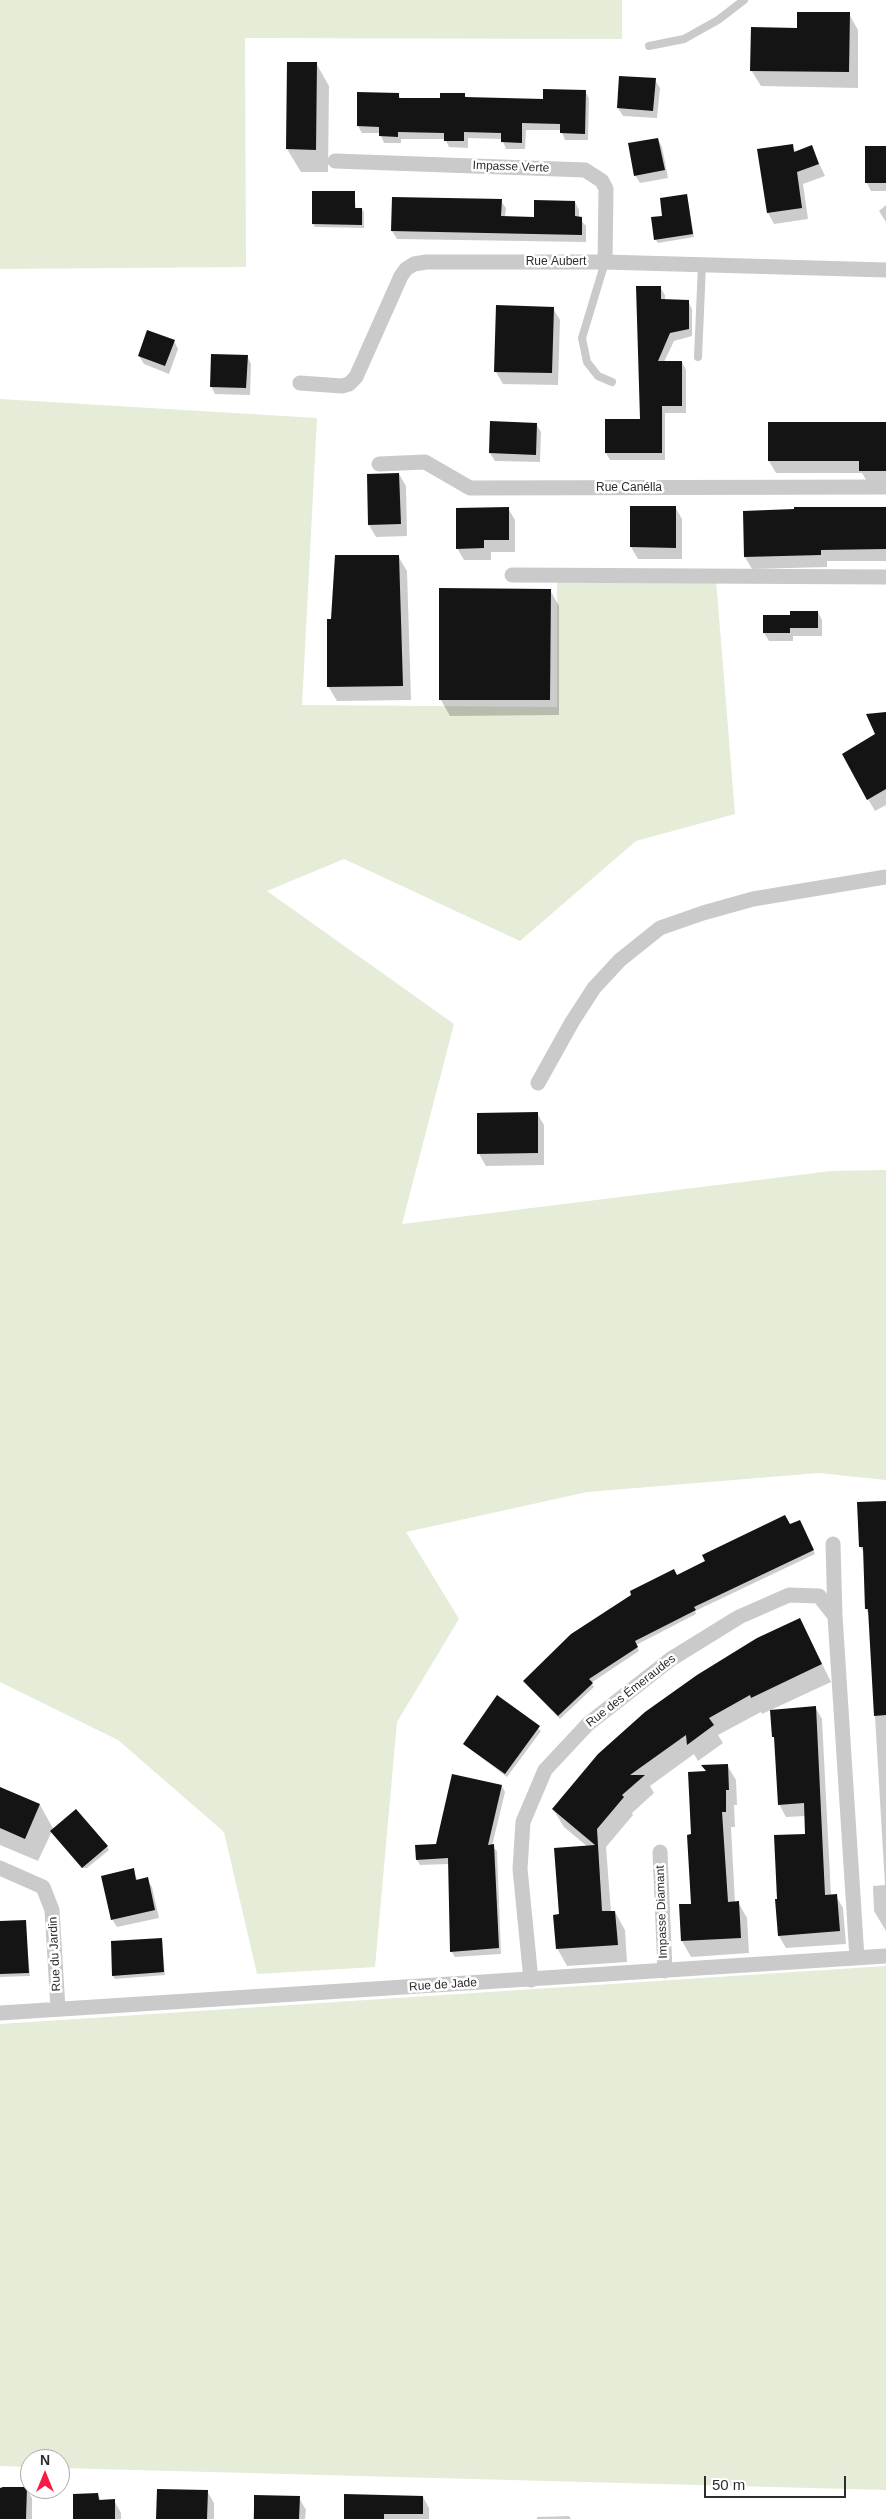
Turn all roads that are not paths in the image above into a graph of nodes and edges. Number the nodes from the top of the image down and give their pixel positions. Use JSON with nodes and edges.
{"nodes":[{"id":1,"x":744,"y":0,"type":"edge"},
{"id":2,"x":649,"y":46,"type":"dead end"},
{"id":3,"x":335,"y":161,"type":"dead end"},
{"id":4,"x":605,"y":262,"type":"junction"},
{"id":5,"x":702,"y":265,"type":"junction"},
{"id":6,"x":886,"y":270,"type":"edge"},
{"id":7,"x":698,"y":357,"type":"dead end"},
{"id":8,"x":300,"y":382,"type":"dead end"},
{"id":9,"x":612,"y":382,"type":"dead end"},
{"id":10,"x":379,"y":464,"type":"dead end"},
{"id":11,"x":886,"y":488,"type":"edge"},
{"id":12,"x":512,"y":575,"type":"dead end"},
{"id":13,"x":886,"y":577,"type":"edge"},
{"id":14,"x":886,"y":877,"type":"edge"},
{"id":15,"x":538,"y":1082,"type":"dead end"},
{"id":16,"x":834,"y":1544,"type":"dead end"},
{"id":17,"x":835,"y":1616,"type":"junction"},
{"id":18,"x":660,"y":1852,"type":"dead end"},
{"id":19,"x":0,"y":1868,"type":"edge"},
{"id":20,"x":886,"y":1956,"type":"edge"},
{"id":21,"x":857,"y":1958,"type":"junction"},
{"id":22,"x":665,"y":1971,"type":"junction"},
{"id":23,"x":531,"y":1980,"type":"junction"},
{"id":24,"x":58,"y":2009,"type":"junction"},
{"id":25,"x":0,"y":2013,"type":"edge"}],
"edges":[{"from":1,"to":2,"type":"lane"},
{"from":3,"to":4,"type":"street","name":"Impasse Verte"},
{"from":4,"to":5,"type":"street","name":"Rue Aubert"},
{"from":4,"to":8,"type":"street","name":"Rue Aubert"},
{"from":4,"to":9,"type":"lane"},
{"from":5,"to":6,"type":"street","name":"Rue Aubert"},
{"from":5,"to":7,"type":"lane"},
{"from":10,"to":11,"type":"street","name":"Rue Canélla"},
{"from":12,"to":13,"type":"street"},
{"from":14,"to":15,"type":"street"},
{"from":16,"to":17,"type":"street"},
{"from":17,"to":21,"type":"street"},
{"from":17,"to":23,"type":"street","name":"Rue des Émeraudes"},
{"from":18,"to":22,"type":"street","name":"Impasse Diamant"},
{"from":19,"to":24,"type":"street","name":"Rue du Jardin"},
{"from":20,"to":21,"type":"street","name":"Rue de Jade"},
{"from":21,"to":22,"type":"street","name":"Rue de Jade"},
{"from":22,"to":23,"type":"street","name":"Rue de Jade"},
{"from":23,"to":24,"type":"street","name":"Rue de Jade"},
{"from":24,"to":25,"type":"street","name":"Rue de Jade"}]}
